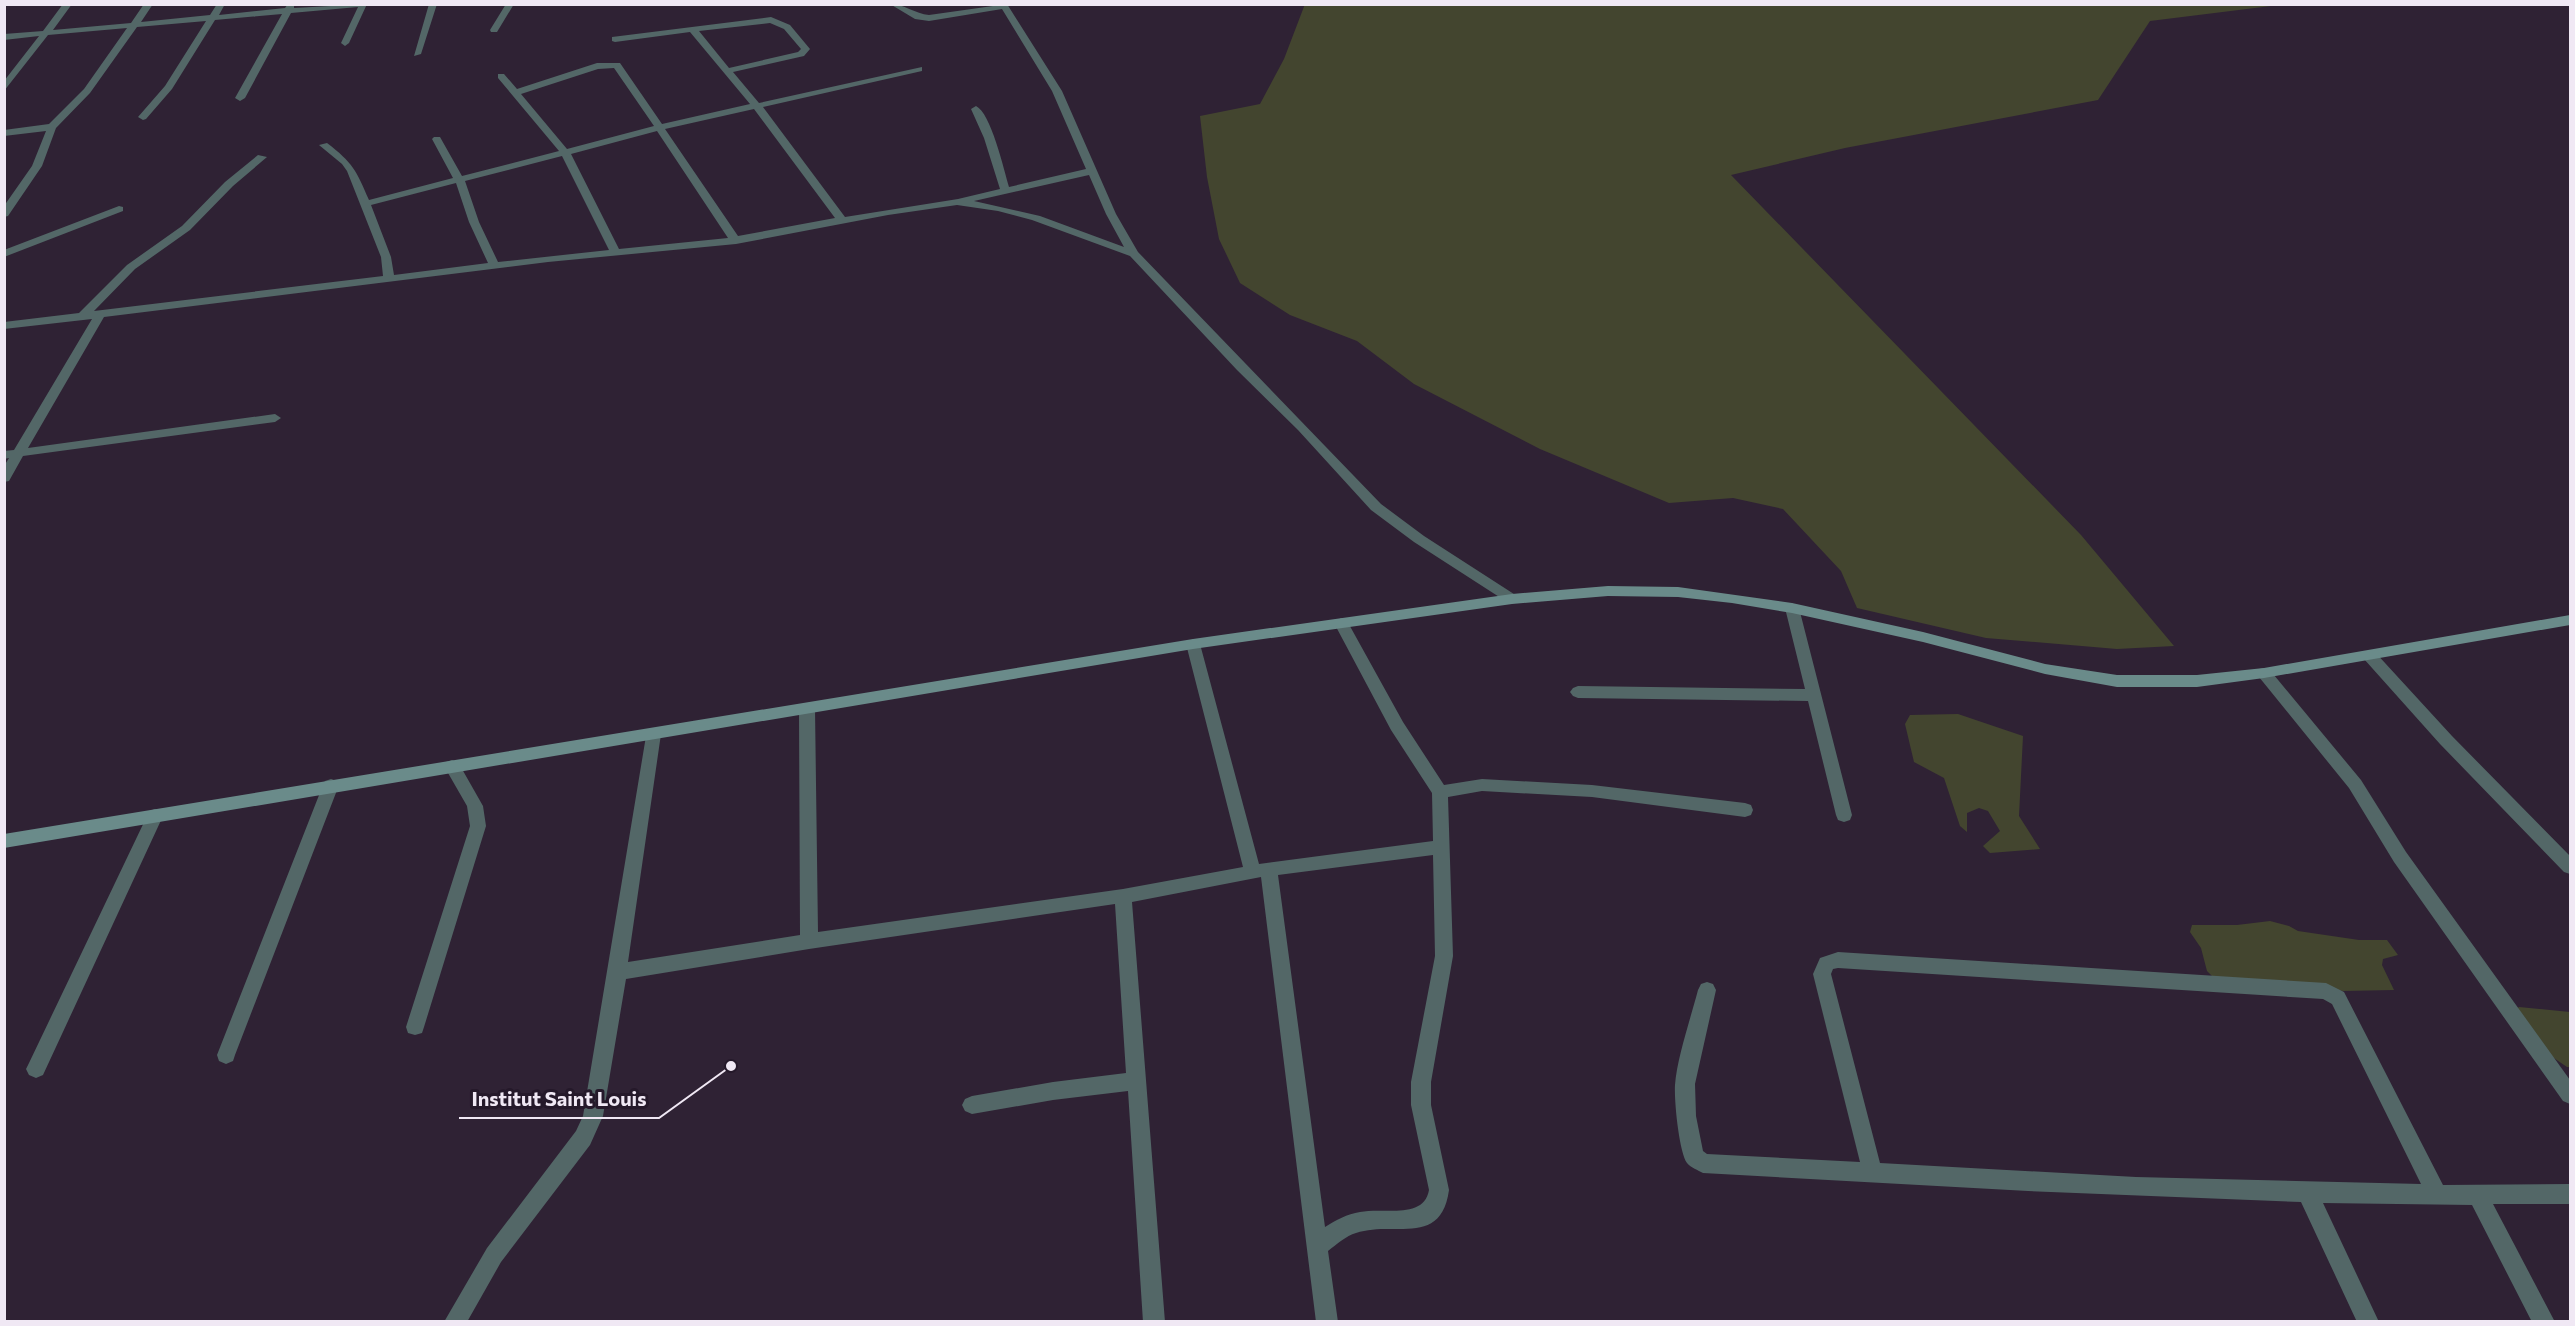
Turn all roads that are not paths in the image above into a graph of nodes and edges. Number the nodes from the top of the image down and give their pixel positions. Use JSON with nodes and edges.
{"nodes":[{"id":1,"x":68,"y":4,"type":"edge"},
{"id":2,"x":149,"y":4,"type":"edge"},
{"id":3,"x":221,"y":4,"type":"edge"},
{"id":4,"x":362,"y":4,"type":"edge"},
{"id":5,"x":433,"y":4,"type":"edge"},
{"id":6,"x":510,"y":4,"type":"edge"},
{"id":7,"x":894,"y":4,"type":"edge"},
{"id":8,"x":1003,"y":5,"type":"edge"},
{"id":9,"x":289,"y":8,"type":"edge"},
{"id":10,"x":213,"y":18,"type":"junction"},
{"id":11,"x":136,"y":25,"type":"junction"},
{"id":12,"x":494,"y":30,"type":"dead end"},
{"id":13,"x":693,"y":30,"type":"junction"},
{"id":14,"x":45,"y":34,"type":"junction"},
{"id":15,"x":4,"y":38,"type":"edge"},
{"id":16,"x":615,"y":39,"type":"dead end"},
{"id":17,"x":345,"y":43,"type":"dead end"},
{"id":18,"x":417,"y":54,"type":"dead end"},
{"id":19,"x":919,"y":69,"type":"dead end"},
{"id":20,"x":727,"y":71,"type":"junction"},
{"id":21,"x":501,"y":76,"type":"dead end"},
{"id":22,"x":4,"y":88,"type":"edge"},
{"id":23,"x":516,"y":92,"type":"junction"},
{"id":24,"x":240,"y":98,"type":"dead end"},
{"id":25,"x":758,"y":107,"type":"junction"},
{"id":26,"x":976,"y":109,"type":"dead end"},
{"id":27,"x":144,"y":117,"type":"dead end"},
{"id":28,"x":52,"y":128,"type":"junction"},
{"id":29,"x":659,"y":128,"type":"junction"},
{"id":30,"x":4,"y":133,"type":"edge"},
{"id":31,"x":437,"y":139,"type":"dead end"},
{"id":32,"x":324,"y":145,"type":"dead end"},
{"id":33,"x":565,"y":152,"type":"junction"},
{"id":34,"x":262,"y":157,"type":"dead end"},
{"id":35,"x":1091,"y":171,"type":"junction"},
{"id":36,"x":460,"y":181,"type":"junction"},
{"id":37,"x":1005,"y":190,"type":"junction"},
{"id":38,"x":957,"y":202,"type":"junction"},
{"id":39,"x":364,"y":204,"type":"junction"},
{"id":40,"x":119,"y":209,"type":"dead end"},
{"id":41,"x":4,"y":214,"type":"edge"},
{"id":42,"x":842,"y":220,"type":"junction"},
{"id":43,"x":736,"y":241,"type":"junction"},
{"id":44,"x":616,"y":253,"type":"junction"},
{"id":45,"x":4,"y":254,"type":"edge"},
{"id":46,"x":1134,"y":254,"type":"junction"},
{"id":47,"x":494,"y":265,"type":"junction"},
{"id":48,"x":389,"y":278,"type":"junction"},
{"id":49,"x":99,"y":316,"type":"junction"},
{"id":50,"x":81,"y":318,"type":"junction"},
{"id":51,"x":4,"y":326,"type":"edge"},
{"id":52,"x":275,"y":418,"type":"dead end"},
{"id":53,"x":20,"y":453,"type":"junction"},
{"id":54,"x":4,"y":455,"type":"edge"},
{"id":55,"x":4,"y":478,"type":"edge"},
{"id":56,"x":1512,"y":599,"type":"junction"},
{"id":57,"x":1792,"y":608,"type":"junction"},
{"id":58,"x":1341,"y":623,"type":"junction"},
{"id":59,"x":2568,"y":623,"type":"edge"},
{"id":60,"x":1193,"y":644,"type":"junction"},
{"id":61,"x":2369,"y":655,"type":"junction"},
{"id":62,"x":2264,"y":673,"type":"junction"},
{"id":63,"x":1578,"y":692,"type":"dead end"},
{"id":64,"x":1815,"y":695,"type":"junction"},
{"id":65,"x":807,"y":709,"type":"junction"},
{"id":66,"x":652,"y":734,"type":"junction"},
{"id":67,"x":452,"y":766,"type":"junction"},
{"id":68,"x":331,"y":785,"type":"junction"},
{"id":69,"x":1440,"y":792,"type":"junction"},
{"id":70,"x":1745,"y":810,"type":"dead end"},
{"id":71,"x":1844,"y":815,"type":"dead end"},
{"id":72,"x":155,"y":816,"type":"junction"},
{"id":73,"x":4,"y":841,"type":"edge"},
{"id":74,"x":1440,"y":847,"type":"junction"},
{"id":75,"x":2571,"y":867,"type":"edge"},
{"id":76,"x":1261,"y":871,"type":"junction"},
{"id":77,"x":1123,"y":896,"type":"junction"},
{"id":78,"x":809,"y":941,"type":"junction"},
{"id":79,"x":618,"y":972,"type":"junction"},
{"id":80,"x":1707,"y":990,"type":"dead end"},
{"id":81,"x":415,"y":1028,"type":"dead end"},
{"id":82,"x":226,"y":1055,"type":"dead end"},
{"id":83,"x":36,"y":1069,"type":"dead end"},
{"id":84,"x":1135,"y":1081,"type":"junction"},
{"id":85,"x":2571,"y":1095,"type":"edge"},
{"id":86,"x":972,"y":1105,"type":"dead end"},
{"id":87,"x":1872,"y":1172,"type":"junction"},
{"id":88,"x":2307,"y":1192,"type":"junction"},
{"id":89,"x":2571,"y":1194,"type":"edge"},
{"id":90,"x":2438,"y":1196,"type":"junction"},
{"id":91,"x":2478,"y":1196,"type":"junction"},
{"id":92,"x":1317,"y":1246,"type":"junction"},
{"id":93,"x":455,"y":1322,"type":"edge"},
{"id":94,"x":1154,"y":1322,"type":"edge"},
{"id":95,"x":1327,"y":1322,"type":"edge"},
{"id":96,"x":2368,"y":1322,"type":"edge"},
{"id":97,"x":2544,"y":1322,"type":"edge"}],
"edges":[{"from":1,"to":14,"type":"street"},
{"from":2,"to":11,"type":"street"},
{"from":3,"to":10,"type":"street"},
{"from":4,"to":9,"type":"street"},
{"from":4,"to":17,"type":"street"},
{"from":5,"to":18,"type":"street"},
{"from":6,"to":12,"type":"street"},
{"from":7,"to":8,"type":"street"},
{"from":8,"to":35,"type":"street"},
{"from":9,"to":10,"type":"street"},
{"from":9,"to":24,"type":"street"},
{"from":10,"to":11,"type":"street"},
{"from":10,"to":27,"type":"street"},
{"from":11,"to":14,"type":"street"},
{"from":11,"to":28,"type":"street"},
{"from":13,"to":16,"type":"street"},
{"from":13,"to":20,"type":"street"},
{"from":13,"to":20,"type":"street"},
{"from":14,"to":15,"type":"street"},
{"from":14,"to":22,"type":"street"},
{"from":19,"to":25,"type":"street"},
{"from":20,"to":25,"type":"street"},
{"from":21,"to":23,"type":"street"},
{"from":23,"to":29,"type":"street"},
{"from":23,"to":33,"type":"street"},
{"from":25,"to":29,"type":"street"},
{"from":25,"to":42,"type":"street"},
{"from":26,"to":37,"type":"street"},
{"from":28,"to":30,"type":"street"},
{"from":28,"to":41,"type":"street"},
{"from":29,"to":33,"type":"street"},
{"from":29,"to":43,"type":"street"},
{"from":31,"to":36,"type":"street"},
{"from":32,"to":39,"type":"street"},
{"from":33,"to":36,"type":"street"},
{"from":33,"to":44,"type":"street"},
{"from":34,"to":50,"type":"street"},
{"from":35,"to":37,"type":"street"},
{"from":35,"to":46,"type":"street"},
{"from":36,"to":39,"type":"street"},
{"from":36,"to":47,"type":"street"},
{"from":37,"to":38,"type":"street"},
{"from":38,"to":42,"type":"street"},
{"from":38,"to":46,"type":"street"},
{"from":39,"to":48,"type":"street"},
{"from":40,"to":45,"type":"street"},
{"from":42,"to":43,"type":"street"},
{"from":43,"to":44,"type":"street"},
{"from":44,"to":47,"type":"street"},
{"from":46,"to":56,"type":"street"},
{"from":47,"to":48,"type":"street"},
{"from":48,"to":49,"type":"street"},
{"from":49,"to":50,"type":"street"},
{"from":49,"to":53,"type":"street"},
{"from":50,"to":51,"type":"street"},
{"from":52,"to":53,"type":"street"},
{"from":53,"to":54,"type":"street"},
{"from":53,"to":55,"type":"street"},
{"from":56,"to":57,"type":"main road"},
{"from":56,"to":58,"type":"main road"},
{"from":57,"to":62,"type":"main road"},
{"from":57,"to":64,"type":"street"},
{"from":58,"to":60,"type":"main road"},
{"from":58,"to":69,"type":"street"},
{"from":59,"to":61,"type":"main road"},
{"from":60,"to":65,"type":"main road"},
{"from":60,"to":76,"type":"street"},
{"from":61,"to":62,"type":"main road"},
{"from":61,"to":75,"type":"street"},
{"from":62,"to":85,"type":"street"},
{"from":63,"to":64,"type":"street"},
{"from":64,"to":71,"type":"street"},
{"from":65,"to":66,"type":"main road"},
{"from":65,"to":78,"type":"street"},
{"from":66,"to":67,"type":"main road"},
{"from":66,"to":79,"type":"street"},
{"from":67,"to":68,"type":"main road"},
{"from":67,"to":81,"type":"street"},
{"from":68,"to":72,"type":"main road"},
{"from":68,"to":82,"type":"street"},
{"from":69,"to":70,"type":"street"},
{"from":69,"to":74,"type":"street"},
{"from":72,"to":73,"type":"main road"},
{"from":72,"to":83,"type":"street"},
{"from":74,"to":76,"type":"street"},
{"from":74,"to":92,"type":"street"},
{"from":76,"to":77,"type":"street"},
{"from":76,"to":92,"type":"street"},
{"from":77,"to":78,"type":"street"},
{"from":77,"to":84,"type":"street"},
{"from":78,"to":79,"type":"street"},
{"from":79,"to":93,"type":"street"},
{"from":80,"to":87,"type":"street"},
{"from":84,"to":86,"type":"street"},
{"from":84,"to":94,"type":"street"},
{"from":87,"to":88,"type":"street"},
{"from":87,"to":90,"type":"street"},
{"from":88,"to":90,"type":"street"},
{"from":88,"to":96,"type":"street"},
{"from":89,"to":91,"type":"street"},
{"from":90,"to":91,"type":"street"},
{"from":91,"to":97,"type":"street"},
{"from":92,"to":95,"type":"street"}]}
